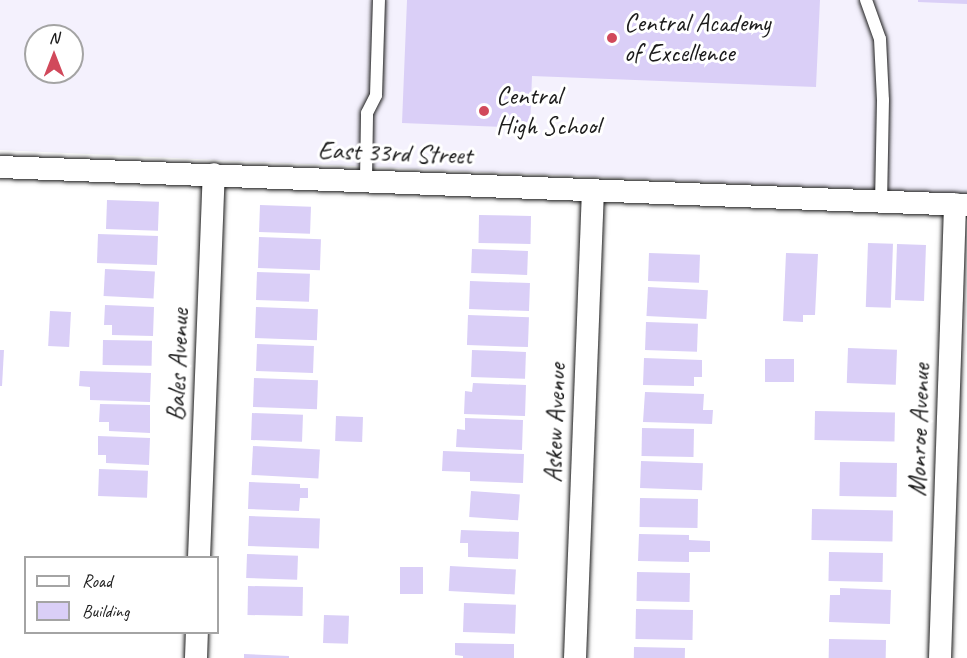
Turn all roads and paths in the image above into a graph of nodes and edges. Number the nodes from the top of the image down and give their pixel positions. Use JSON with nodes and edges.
{"nodes":[{"id":1,"x":379,"y":0,"type":"edge"},
{"id":2,"x":866,"y":0,"type":"edge"},
{"id":3,"x":0,"y":167,"type":"edge"},
{"id":4,"x":214,"y":174,"type":"junction"},
{"id":5,"x":366,"y":180,"type":"junction"},
{"id":6,"x":593,"y":190,"type":"junction"},
{"id":7,"x":881,"y":201,"type":"junction"},
{"id":8,"x":961,"y":204,"type":"edge"},
{"id":9,"x":199,"y":556,"type":"edge"},
{"id":10,"x":196,"y":634,"type":"edge"},
{"id":11,"x":196,"y":658,"type":"edge"},
{"id":12,"x":575,"y":658,"type":"edge"},
{"id":13,"x":940,"y":658,"type":"edge"}],
"edges":[{"from":1,"to":5,"type":"lane"},
{"from":2,"to":7,"type":"lane"},
{"from":3,"to":4,"type":"street","name":"East 33rd Street"},
{"from":4,"to":5,"type":"street","name":"East 33rd Street"},
{"from":4,"to":9,"type":"street","name":"Bales Avenue"},
{"from":5,"to":6,"type":"street","name":"East 33rd Street"},
{"from":6,"to":7,"type":"street","name":"East 33rd Street"},
{"from":6,"to":12,"type":"street","name":"Askew Avenue"},
{"from":7,"to":8,"type":"street","name":"East 33rd Street"},
{"from":8,"to":13,"type":"street","name":"Monroe Avenue"},
{"from":10,"to":11,"type":"street"}]}
